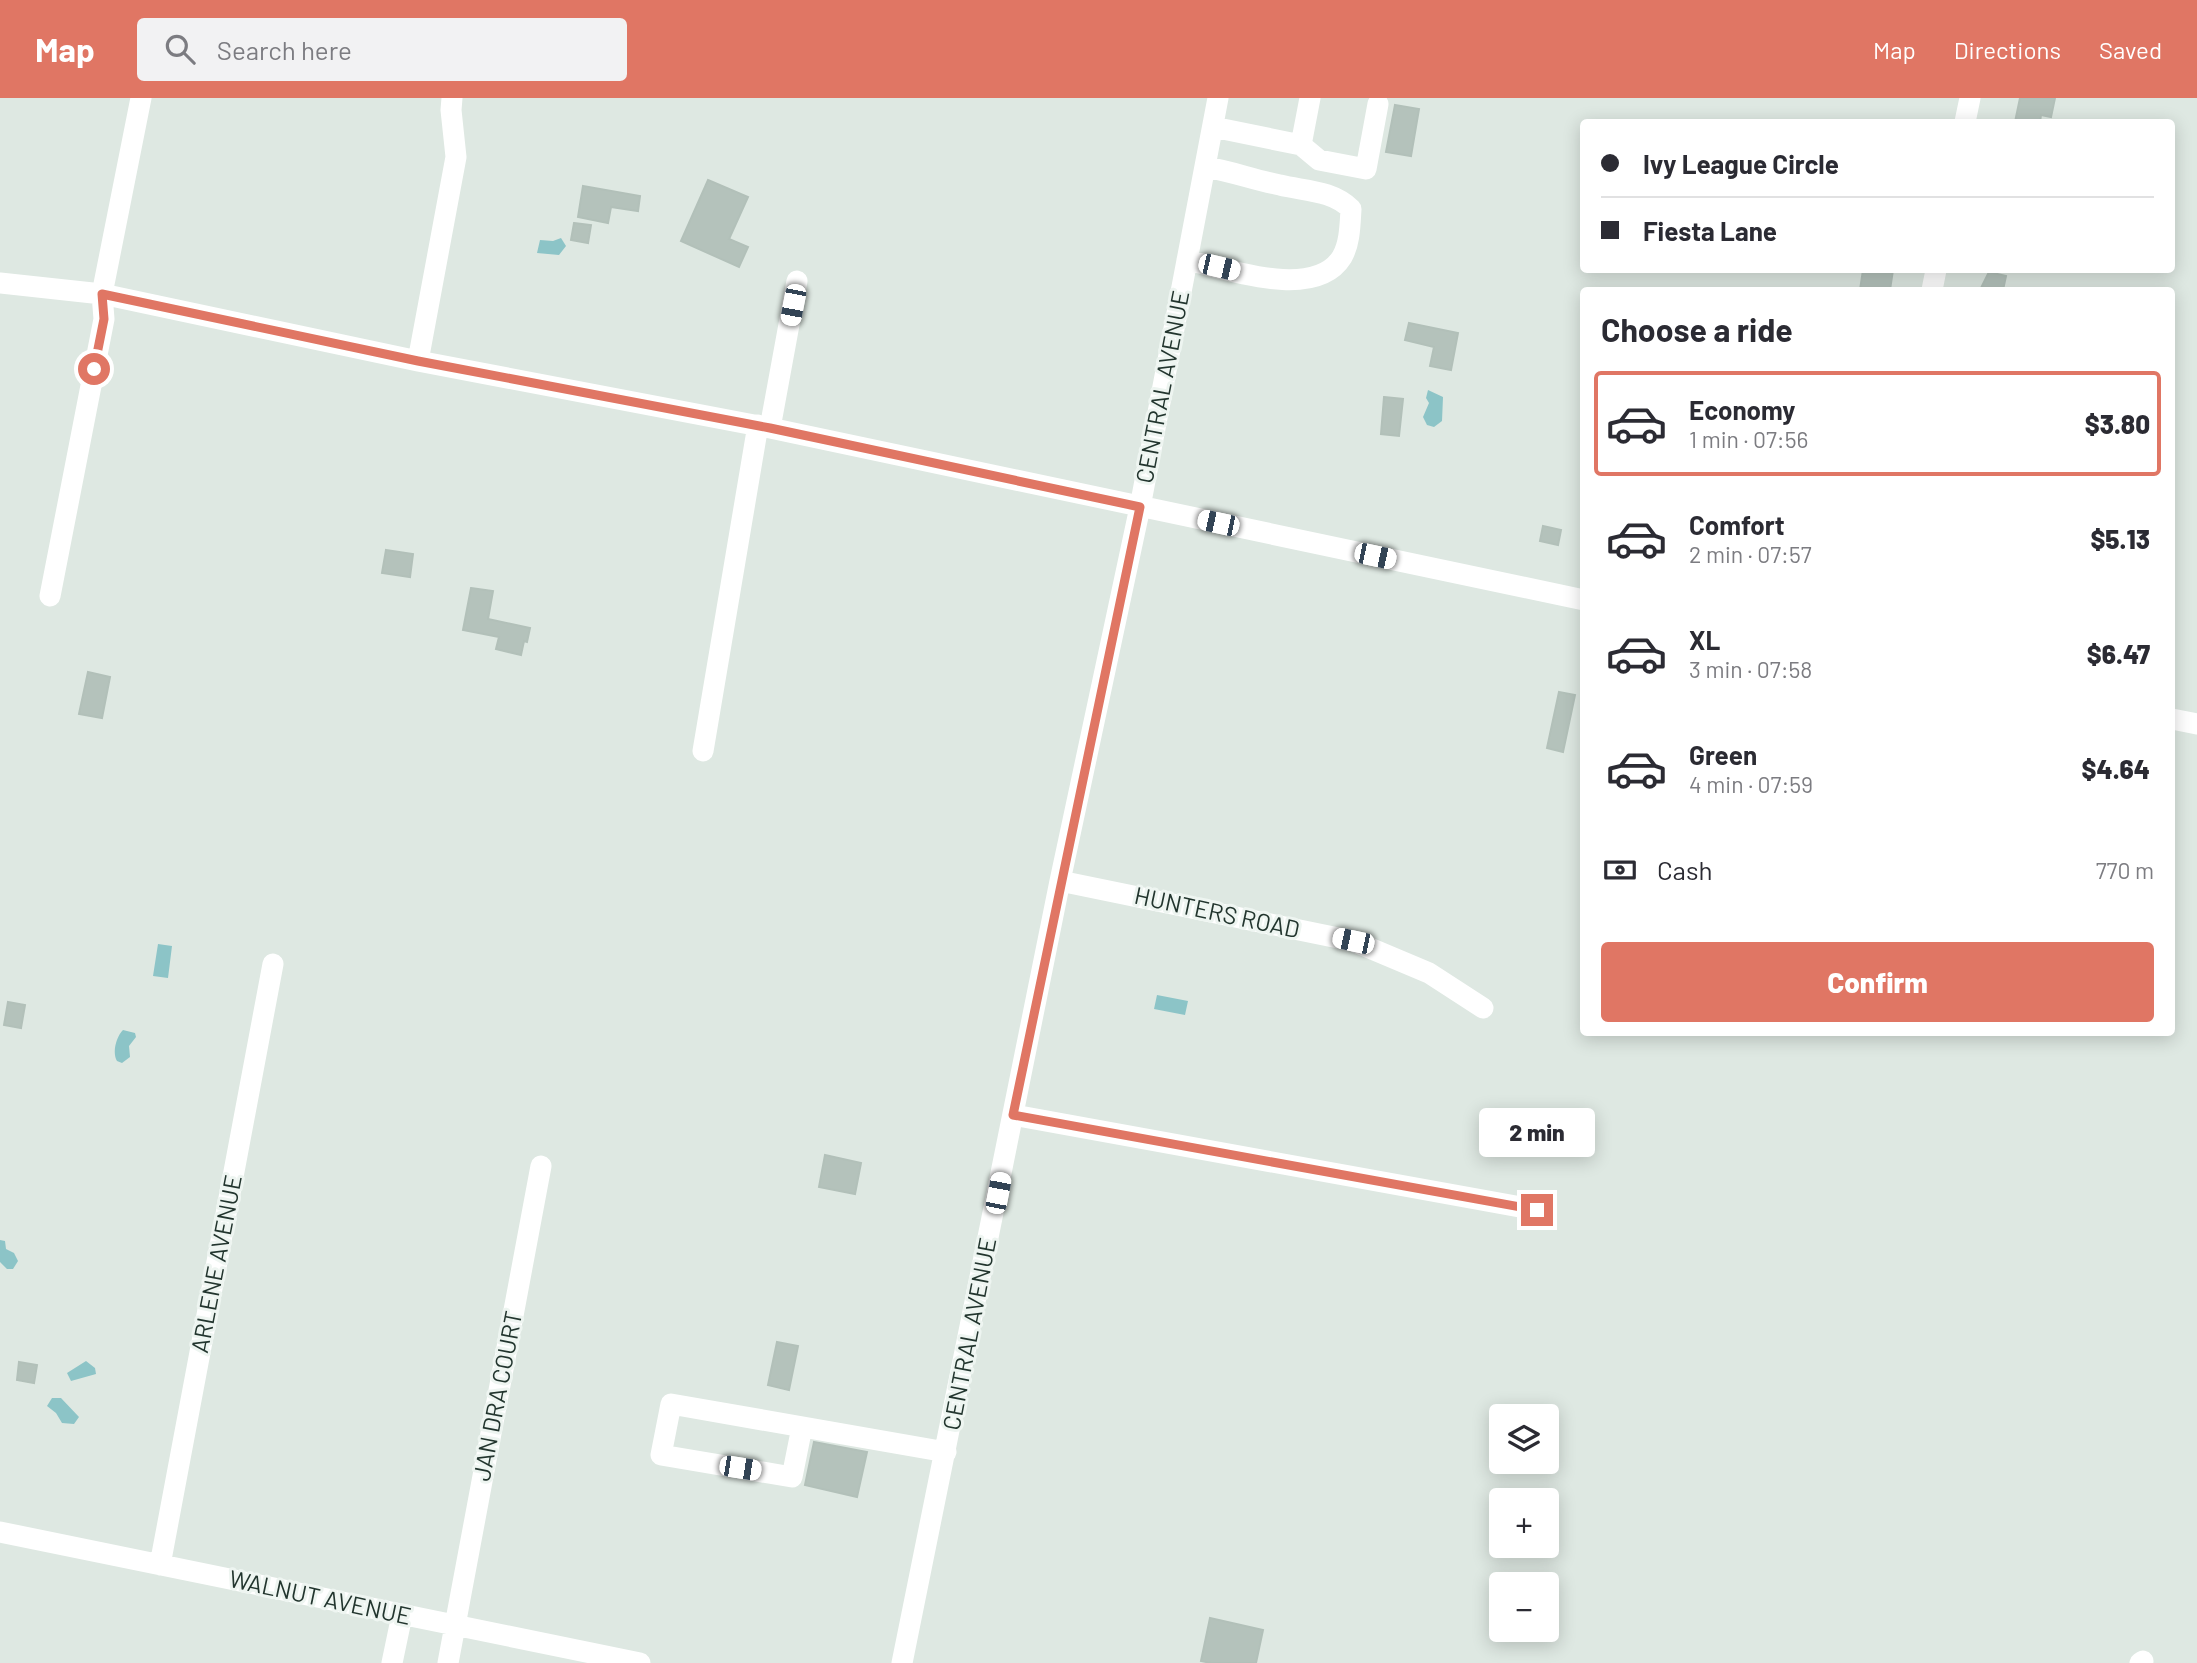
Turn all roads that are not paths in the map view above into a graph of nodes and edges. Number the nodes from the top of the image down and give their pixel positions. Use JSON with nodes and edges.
{"nodes":[{"id":1,"x":141,"y":98,"type":"edge"},
{"id":2,"x":452,"y":98,"type":"edge"},
{"id":3,"x":1218,"y":98,"type":"edge"},
{"id":4,"x":1310,"y":98,"type":"edge"},
{"id":5,"x":1970,"y":98,"type":"edge"},
{"id":6,"x":1378,"y":104,"type":"dead end"},
{"id":7,"x":1966,"y":119,"type":"edge"},
{"id":8,"x":1213,"y":127,"type":"junction"},
{"id":9,"x":1301,"y":145,"type":"junction"},
{"id":10,"x":1205,"y":167,"type":"junction"},
{"id":11,"x":1187,"y":260,"type":"junction"},
{"id":12,"x":797,"y":281,"type":"dead end"},
{"id":13,"x":0,"y":283,"type":"edge"},
{"id":14,"x":102,"y":294,"type":"junction"},
{"id":15,"x":418,"y":361,"type":"junction"},
{"id":16,"x":764,"y":426,"type":"junction"},
{"id":17,"x":1140,"y":507,"type":"junction"},
{"id":18,"x":50,"y":596,"type":"dead end"},
{"id":19,"x":1580,"y":599,"type":"edge"},
{"id":20,"x":2175,"y":720,"type":"edge"},
{"id":21,"x":2197,"y":724,"type":"edge"},
{"id":22,"x":703,"y":751,"type":"dead end"},
{"id":23,"x":1060,"y":881,"type":"junction"},
{"id":24,"x":274,"y":964,"type":"dead end"},
{"id":25,"x":1483,"y":1008,"type":"dead end"},
{"id":26,"x":1013,"y":1115,"type":"junction"},
{"id":27,"x":541,"y":1166,"type":"dead end"},
{"id":28,"x":1537,"y":1210,"type":"dead end"},
{"id":29,"x":802,"y":1427,"type":"junction"},
{"id":30,"x":946,"y":1452,"type":"junction"},
{"id":31,"x":0,"y":1532,"type":"edge"},
{"id":32,"x":160,"y":1565,"type":"junction"},
{"id":33,"x":402,"y":1615,"type":"junction"},
{"id":34,"x":455,"y":1626,"type":"junction"},
{"id":35,"x":615,"y":1660,"type":"edge"},
{"id":36,"x":393,"y":1663,"type":"edge"},
{"id":37,"x":448,"y":1663,"type":"edge"},
{"id":38,"x":640,"y":1663,"type":"edge"},
{"id":39,"x":902,"y":1663,"type":"edge"}],
"edges":[{"from":1,"to":14,"type":"street"},
{"from":2,"to":15,"type":"street"},
{"from":3,"to":8,"type":"street","name":"CENTRAL AVENUE"},
{"from":4,"to":9,"type":"street"},
{"from":5,"to":7,"type":"street"},
{"from":6,"to":9,"type":"street"},
{"from":8,"to":9,"type":"street"},
{"from":8,"to":10,"type":"street","name":"CENTRAL AVENUE"},
{"from":10,"to":11,"type":"street","name":"CENTRAL AVENUE"},
{"from":10,"to":11,"type":"street"},
{"from":11,"to":17,"type":"street","name":"CENTRAL AVENUE"},
{"from":12,"to":16,"type":"street"},
{"from":13,"to":14,"type":"street"},
{"from":14,"to":15,"type":"street"},
{"from":14,"to":18,"type":"street"},
{"from":15,"to":16,"type":"street"},
{"from":16,"to":17,"type":"street"},
{"from":16,"to":22,"type":"street"},
{"from":17,"to":19,"type":"street"},
{"from":17,"to":23,"type":"street","name":"CENTRAL AVENUE"},
{"from":20,"to":21,"type":"street"},
{"from":23,"to":25,"type":"street","name":"HUNTERS ROAD"},
{"from":23,"to":26,"type":"street","name":"CENTRAL AVENUE"},
{"from":24,"to":32,"type":"street","name":"ARLENE AVENUE"},
{"from":26,"to":28,"type":"street"},
{"from":26,"to":30,"type":"street","name":"CENTRAL AVENUE"},
{"from":27,"to":34,"type":"street","name":"JAN DRA COURT"},
{"from":29,"to":29,"type":"street"},
{"from":29,"to":30,"type":"street"},
{"from":30,"to":39,"type":"street","name":"CENTRAL AVENUE"},
{"from":31,"to":32,"type":"street","name":"WALNUT AVENUE"},
{"from":32,"to":33,"type":"street","name":"WALNUT AVENUE"},
{"from":33,"to":34,"type":"street","name":"WALNUT AVENUE"},
{"from":33,"to":36,"type":"street"},
{"from":34,"to":35,"type":"street","name":"WALNUT AVENUE"},
{"from":34,"to":37,"type":"street","name":"JAN DRA COURT"},
{"from":35,"to":38,"type":"street","name":"WALNUT AVENUE"}]}
